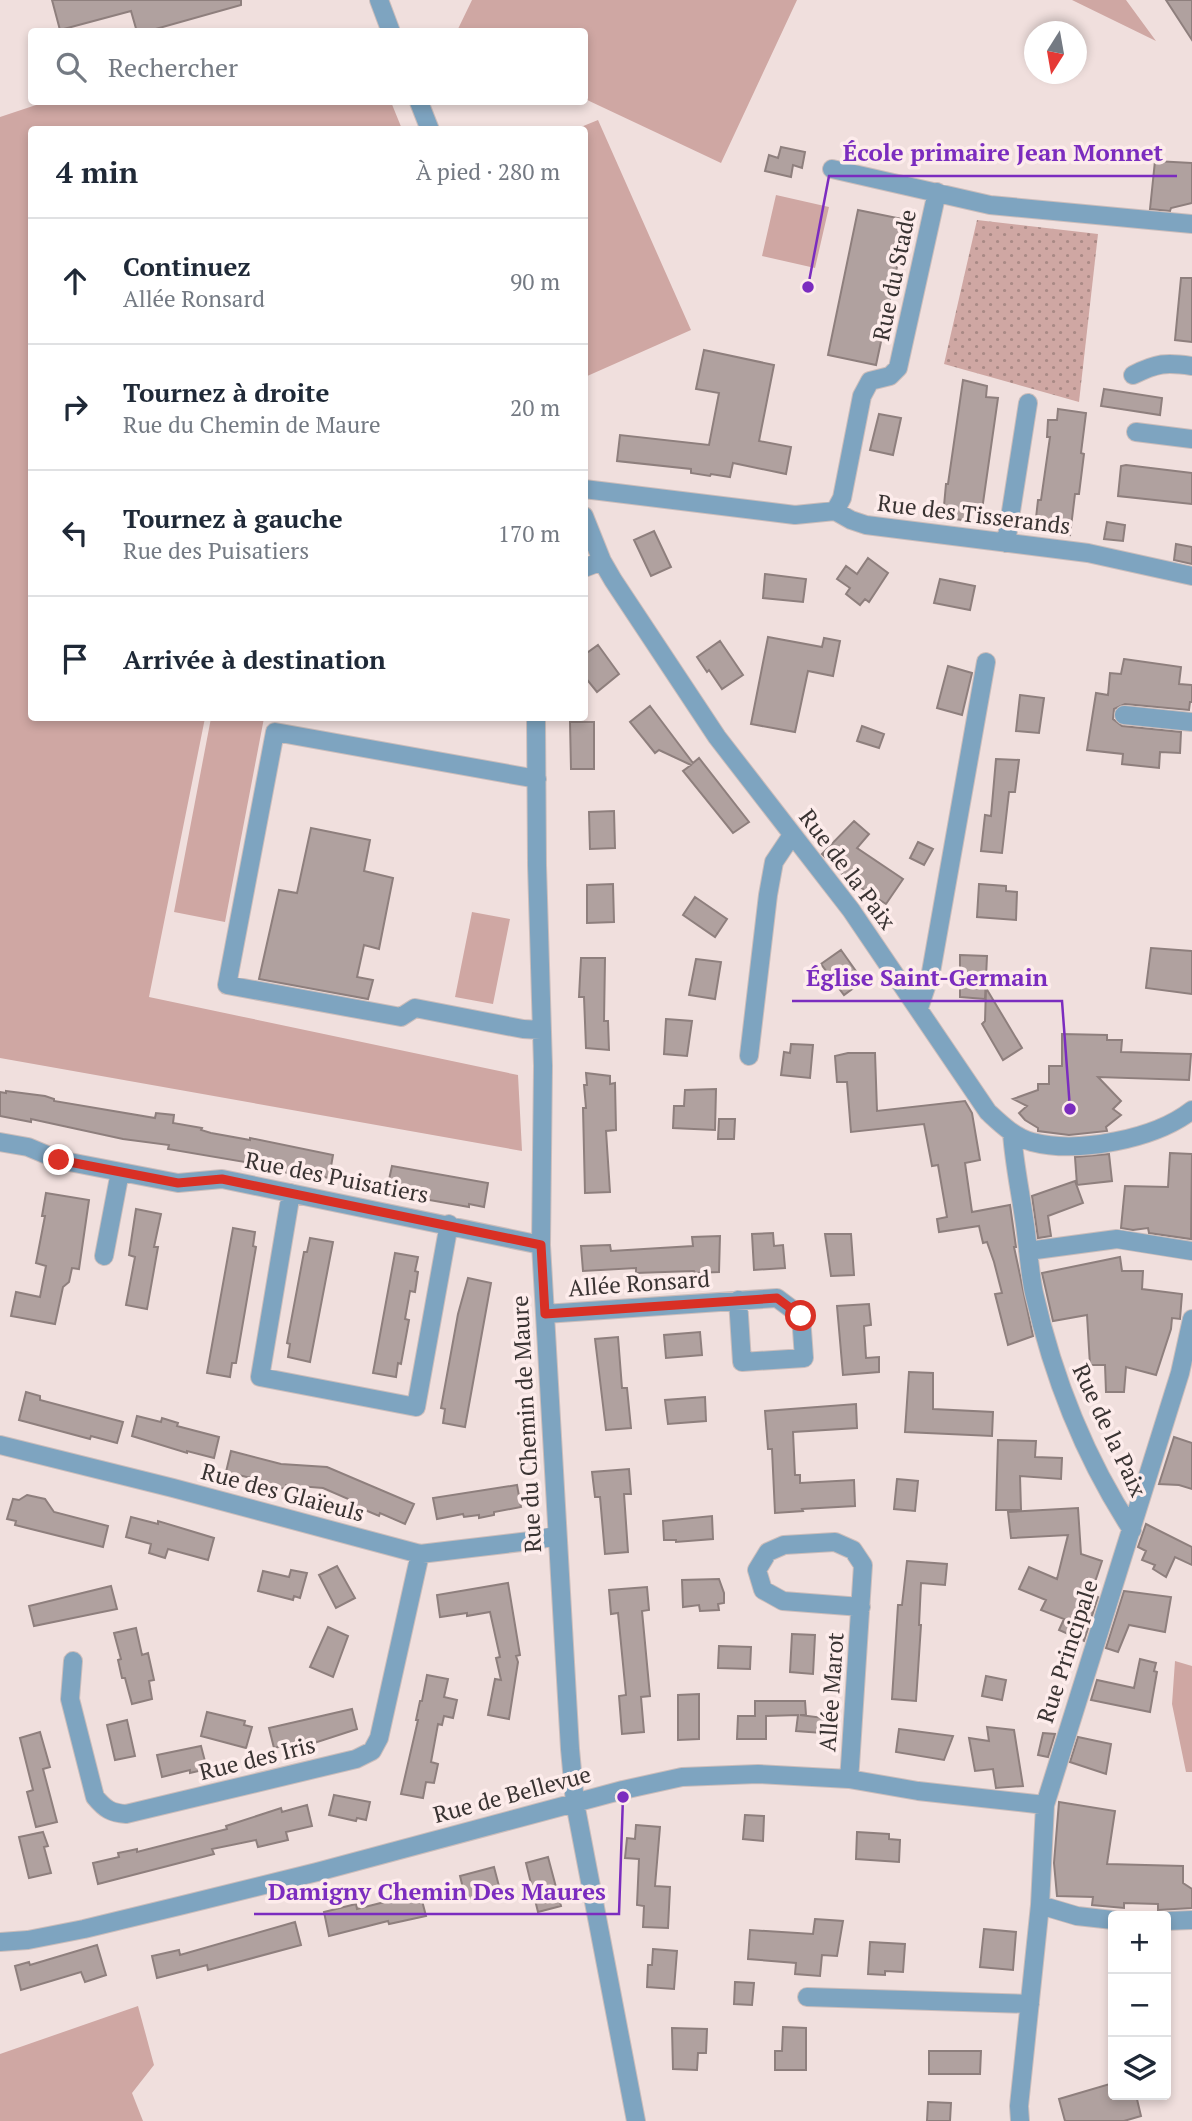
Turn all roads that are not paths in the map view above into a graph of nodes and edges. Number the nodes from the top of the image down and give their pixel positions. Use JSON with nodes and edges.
{"nodes":[{"id":1,"x":379,"y":0,"type":"edge"},
{"id":2,"x":390,"y":28,"type":"edge"},
{"id":3,"x":420,"y":105,"type":"edge"},
{"id":4,"x":428,"y":126,"type":"edge"},
{"id":5,"x":832,"y":169,"type":"dead end"},
{"id":6,"x":937,"y":192,"type":"junction"},
{"id":7,"x":1192,"y":224,"type":"edge"},
{"id":8,"x":1192,"y":366,"type":"edge"},
{"id":9,"x":1133,"y":375,"type":"dead end"},
{"id":10,"x":1028,"y":403,"type":"dead end"},
{"id":11,"x":1136,"y":432,"type":"dead end"},
{"id":12,"x":1192,"y":439,"type":"edge"},
{"id":13,"x":588,"y":489,"type":"edge"},
{"id":14,"x":835,"y":511,"type":"junction"},
{"id":15,"x":588,"y":526,"type":"edge"},
{"id":16,"x":1006,"y":543,"type":"junction"},
{"id":17,"x":602,"y":561,"type":"junction"},
{"id":18,"x":588,"y":566,"type":"edge"},
{"id":19,"x":1192,"y":576,"type":"edge"},
{"id":20,"x":986,"y":662,"type":"dead end"},
{"id":21,"x":1124,"y":715,"type":"dead end"},
{"id":22,"x":536,"y":721,"type":"edge"},
{"id":23,"x":1192,"y":722,"type":"edge"},
{"id":24,"x":537,"y":779,"type":"junction"},
{"id":25,"x":792,"y":835,"type":"junction"},
{"id":26,"x":919,"y":1008,"type":"junction"},
{"id":27,"x":541,"y":1030,"type":"junction"},
{"id":28,"x":748,"y":1056,"type":"dead end"},
{"id":29,"x":1188,"y":1117,"type":"edge"},
{"id":30,"x":1012,"y":1133,"type":"junction"},
{"id":31,"x":0,"y":1142,"type":"edge"},
{"id":32,"x":120,"y":1172,"type":"junction"},
{"id":33,"x":292,"y":1193,"type":"junction"},
{"id":34,"x":449,"y":1224,"type":"junction"},
{"id":35,"x":541,"y":1245,"type":"junction"},
{"id":36,"x":1028,"y":1251,"type":"junction"},
{"id":37,"x":1192,"y":1251,"type":"edge"},
{"id":38,"x":104,"y":1256,"type":"dead end"},
{"id":39,"x":738,"y":1300,"type":"junction"},
{"id":40,"x":545,"y":1314,"type":"junction"},
{"id":41,"x":1192,"y":1319,"type":"edge"},
{"id":42,"x":0,"y":1445,"type":"edge"},
{"id":43,"x":1132,"y":1530,"type":"junction"},
{"id":44,"x":556,"y":1535,"type":"junction"},
{"id":45,"x":420,"y":1554,"type":"junction"},
{"id":46,"x":861,"y":1607,"type":"junction"},
{"id":47,"x":73,"y":1661,"type":"dead end"},
{"id":48,"x":849,"y":1779,"type":"junction"},
{"id":49,"x":575,"y":1803,"type":"junction"},
{"id":50,"x":1045,"y":1805,"type":"junction"},
{"id":51,"x":1040,"y":1905,"type":"junction"},
{"id":52,"x":1108,"y":1919,"type":"edge"},
{"id":53,"x":1192,"y":1920,"type":"edge"},
{"id":54,"x":1171,"y":1921,"type":"edge"},
{"id":55,"x":0,"y":1942,"type":"edge"},
{"id":56,"x":807,"y":1997,"type":"dead end"},
{"id":57,"x":1030,"y":2004,"type":"junction"},
{"id":58,"x":636,"y":2121,"type":"edge"},
{"id":59,"x":1020,"y":2121,"type":"edge"}],
"edges":[{"from":1,"to":2,"type":"street"},
{"from":3,"to":4,"type":"street"},
{"from":5,"to":6,"type":"street","name":"Rue du Stade"},
{"from":6,"to":7,"type":"street","name":"Rue du Stade"},
{"from":6,"to":14,"type":"street","name":"Rue du Stade"},
{"from":8,"to":9,"type":"street"},
{"from":10,"to":16,"type":"street"},
{"from":11,"to":12,"type":"street"},
{"from":13,"to":14,"type":"street","name":"Rue des Tisserands"},
{"from":14,"to":16,"type":"street","name":"Rue des Tisserands"},
{"from":15,"to":17,"type":"street"},
{"from":16,"to":19,"type":"street","name":"Rue des Tisserands"},
{"from":17,"to":18,"type":"street"},
{"from":17,"to":25,"type":"street","name":"Rue de la Paix"},
{"from":20,"to":26,"type":"street"},
{"from":21,"to":23,"type":"street"},
{"from":22,"to":24,"type":"street","name":"Rue du Chemin de Maure"},
{"from":24,"to":27,"type":"street","name":"Rue du Chemin de Maure"},
{"from":24,"to":27,"type":"street"},
{"from":25,"to":26,"type":"street","name":"Rue de la Paix"},
{"from":25,"to":28,"type":"street"},
{"from":26,"to":30,"type":"street","name":"Rue de la Paix"},
{"from":27,"to":35,"type":"street","name":"Rue du Chemin de Maure"},
{"from":29,"to":30,"type":"street"},
{"from":30,"to":36,"type":"street","name":"Rue de la Paix"},
{"from":31,"to":32,"type":"street","name":"Rue des Puisatiers"},
{"from":32,"to":33,"type":"street","name":"Rue des Puisatiers"},
{"from":32,"to":38,"type":"street"},
{"from":33,"to":34,"type":"street","name":"Rue des Puisatiers"},
{"from":33,"to":34,"type":"street"},
{"from":34,"to":35,"type":"street","name":"Rue des Puisatiers"},
{"from":35,"to":40,"type":"street","name":"Rue du Chemin de Maure"},
{"from":36,"to":37,"type":"street"},
{"from":36,"to":43,"type":"street","name":"Rue de la Paix"},
{"from":39,"to":39,"type":"street","name":"Allée Ronsard"},
{"from":39,"to":40,"type":"street","name":"Allée Ronsard"},
{"from":40,"to":44,"type":"street","name":"Rue du Chemin de Maure"},
{"from":41,"to":43,"type":"street","name":"Rue Principale"},
{"from":42,"to":45,"type":"street","name":"Rue des Glaïeuls"},
{"from":43,"to":50,"type":"street","name":"Rue Principale"},
{"from":44,"to":45,"type":"street","name":"Rue des Glaïeuls"},
{"from":44,"to":49,"type":"street","name":"Rue du Chemin de Maure"},
{"from":45,"to":47,"type":"street","name":"Rue des Iris"},
{"from":46,"to":46,"type":"street","name":"Allée Marot"},
{"from":46,"to":48,"type":"street","name":"Allée Marot"},
{"from":48,"to":49,"type":"street","name":"Rue de Bellevue"},
{"from":48,"to":50,"type":"street","name":"Rue de Bellevue"},
{"from":49,"to":55,"type":"street","name":"Rue de Bellevue"},
{"from":49,"to":58,"type":"street","name":"Rue du Chemin de Maure"},
{"from":50,"to":51,"type":"street","name":"Rue Principale"},
{"from":51,"to":52,"type":"street"},
{"from":51,"to":57,"type":"street","name":"Rue Principale"},
{"from":53,"to":54,"type":"street"},
{"from":56,"to":57,"type":"street"},
{"from":57,"to":59,"type":"street","name":"Rue Principale"}]}
